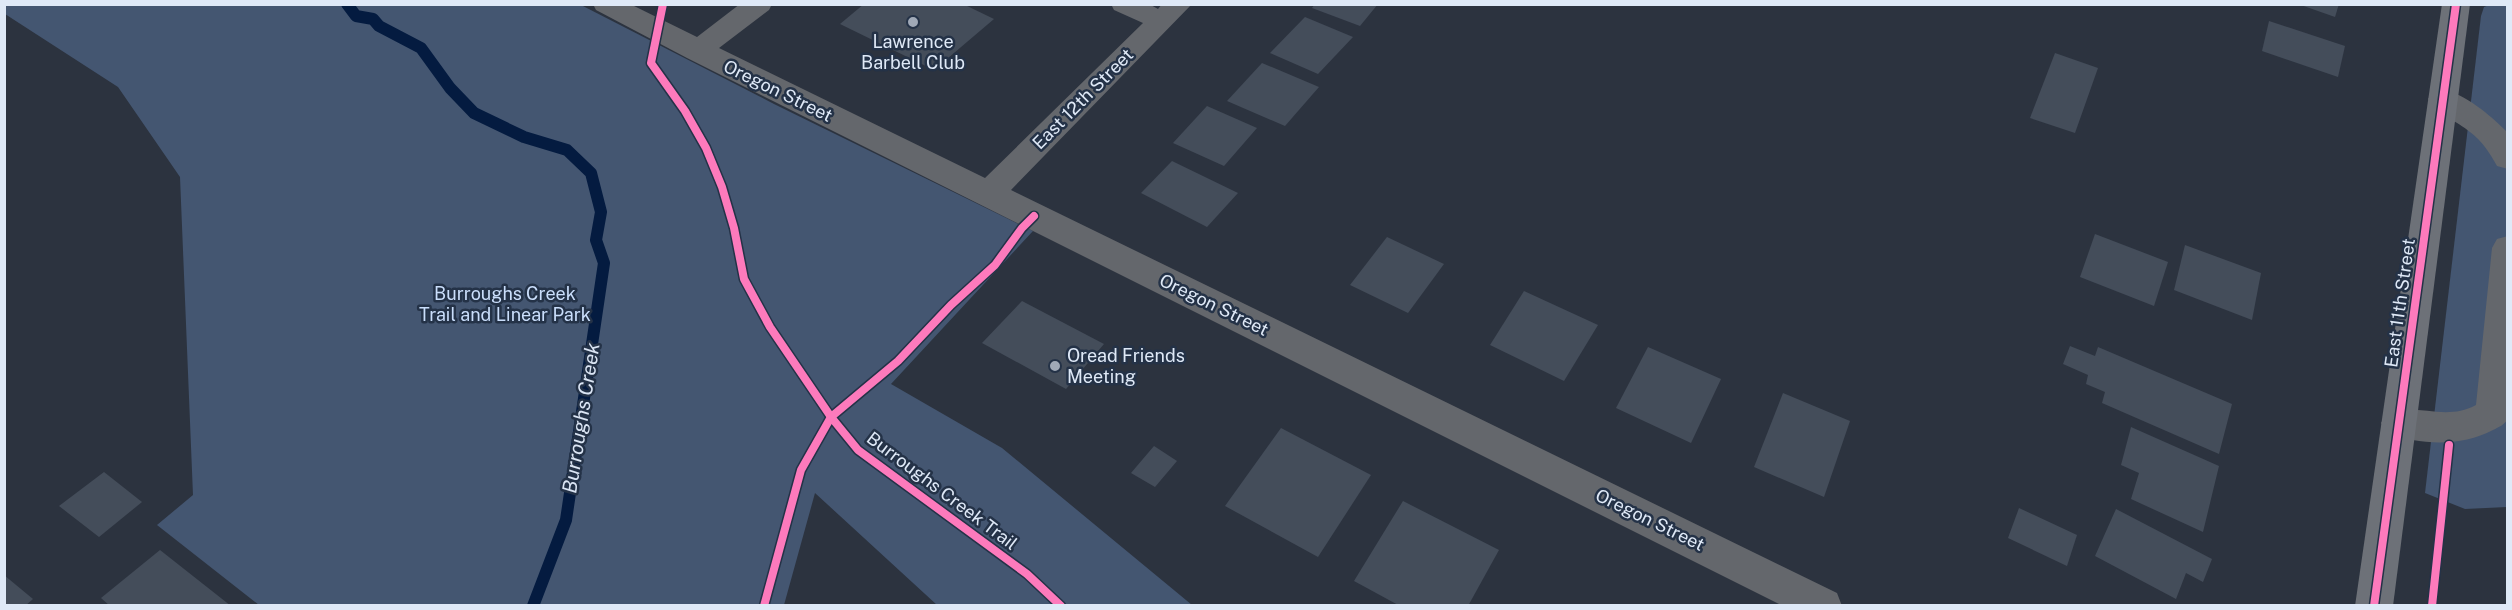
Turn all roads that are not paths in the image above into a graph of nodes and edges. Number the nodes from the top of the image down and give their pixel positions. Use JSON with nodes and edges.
{"nodes":[{"id":1,"x":606,"y":4,"type":"edge"},
{"id":2,"x":759,"y":4,"type":"edge"},
{"id":3,"x":1124,"y":4,"type":"edge"},
{"id":4,"x":2456,"y":4,"type":"edge"},
{"id":5,"x":1170,"y":13,"type":"edge"},
{"id":6,"x":697,"y":51,"type":"junction"},
{"id":7,"x":2443,"y":99,"type":"junction"},
{"id":8,"x":2508,"y":158,"type":"edge"},
{"id":9,"x":988,"y":194,"type":"junction"},
{"id":10,"x":2508,"y":248,"type":"edge"},
{"id":11,"x":2399,"y":423,"type":"junction"},
{"id":12,"x":1823,"y":606,"type":"edge"},
{"id":13,"x":2373,"y":606,"type":"edge"}],
"edges":[{"from":1,"to":6,"type":"street","name":"Oregon Street"},
{"from":2,"to":6,"type":"street"},
{"from":3,"to":5,"type":"street"},
{"from":4,"to":7,"type":"main road","name":"East 11th Street"},
{"from":5,"to":9,"type":"street","name":"East 12th Street"},
{"from":6,"to":9,"type":"street","name":"Oregon Street"},
{"from":7,"to":8,"type":"street"},
{"from":7,"to":11,"type":"main road","name":"East 11th Street"},
{"from":9,"to":12,"type":"street","name":"Oregon Street"},
{"from":10,"to":11,"type":"street"},
{"from":11,"to":13,"type":"main road","name":"East 11th Street"}]}
